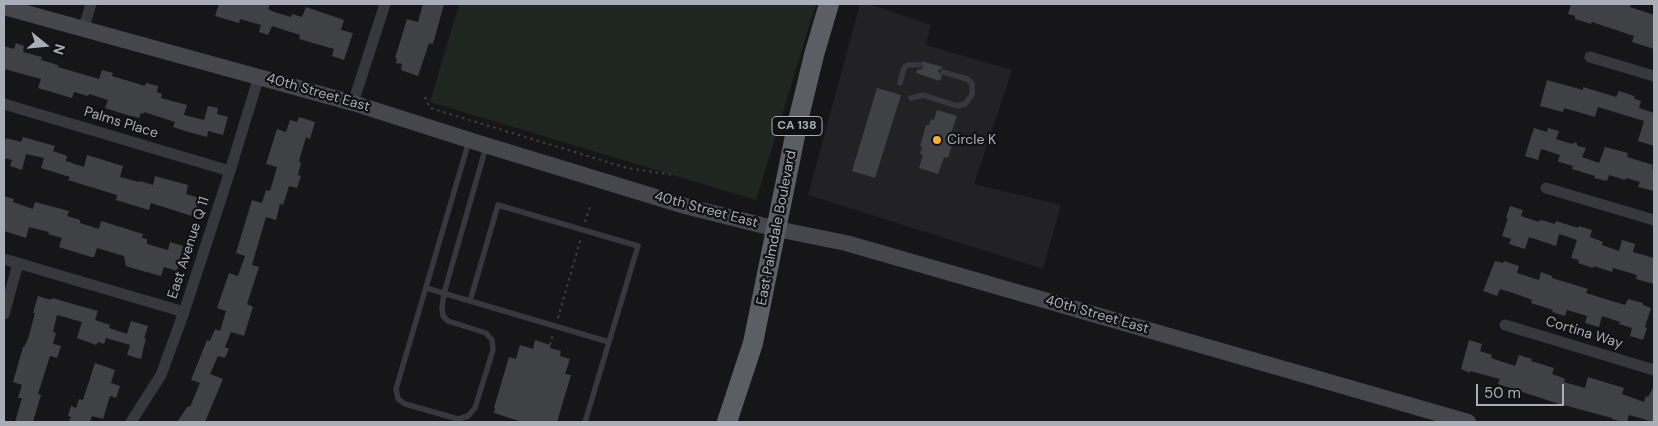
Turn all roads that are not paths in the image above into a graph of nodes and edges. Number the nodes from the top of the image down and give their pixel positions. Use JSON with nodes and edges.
{"nodes":[{"id":1,"x":91,"y":4,"type":"edge"},
{"id":2,"x":384,"y":4,"type":"edge"},
{"id":3,"x":829,"y":4,"type":"edge"},
{"id":4,"x":4,"y":7,"type":"edge"},
{"id":5,"x":82,"y":30,"type":"junction"},
{"id":6,"x":1590,"y":57,"type":"dead end"},
{"id":7,"x":919,"y":65,"type":"dead end"},
{"id":8,"x":943,"y":72,"type":"dead end"},
{"id":9,"x":259,"y":76,"type":"junction"},
{"id":10,"x":1654,"y":76,"type":"edge"},
{"id":11,"x":900,"y":83,"type":"dead end"},
{"id":12,"x":912,"y":98,"type":"dead end"},
{"id":13,"x":353,"y":103,"type":"junction"},
{"id":14,"x":4,"y":104,"type":"edge"},
{"id":15,"x":469,"y":140,"type":"junction"},
{"id":16,"x":487,"y":145,"type":"junction"},
{"id":17,"x":230,"y":171,"type":"junction"},
{"id":18,"x":1546,"y":188,"type":"dead end"},
{"id":19,"x":1654,"y":220,"type":"edge"},
{"id":20,"x":777,"y":229,"type":"junction"},
{"id":21,"x":4,"y":259,"type":"edge"},
{"id":22,"x":18,"y":264,"type":"junction"},
{"id":23,"x":426,"y":288,"type":"junction"},
{"id":24,"x":444,"y":293,"type":"junction"},
{"id":25,"x":470,"y":301,"type":"junction"},
{"id":26,"x":184,"y":312,"type":"junction"},
{"id":27,"x":4,"y":314,"type":"edge"},
{"id":28,"x":1505,"y":325,"type":"dead end"},
{"id":29,"x":609,"y":342,"type":"junction"},
{"id":30,"x":1654,"y":370,"type":"edge"},
{"id":31,"x":131,"y":422,"type":"edge"},
{"id":32,"x":585,"y":422,"type":"edge"},
{"id":33,"x":727,"y":422,"type":"edge"},
{"id":34,"x":1468,"y":422,"type":"edge"}],
"edges":[{"from":1,"to":5,"type":"street"},
{"from":2,"to":13,"type":"street"},
{"from":3,"to":20,"type":"highway","name":"East Palmdale Boulevard","number":"CA 138"},
{"from":4,"to":5,"type":"main road","name":"40th Street East"},
{"from":5,"to":9,"type":"main road","name":"40th Street East"},
{"from":6,"to":10,"type":"street"},
{"from":7,"to":11,"type":"lane"},
{"from":8,"to":12,"type":"lane"},
{"from":9,"to":13,"type":"main road","name":"40th Street East"},
{"from":9,"to":17,"type":"street","name":"East Avenue Q 11"},
{"from":13,"to":15,"type":"main road","name":"40th Street East"},
{"from":14,"to":17,"type":"street","name":"Palms Place"},
{"from":15,"to":16,"type":"main road","name":"40th Street East"},
{"from":15,"to":23,"type":"lane"},
{"from":16,"to":20,"type":"main road","name":"40th Street East"},
{"from":16,"to":24,"type":"lane"},
{"from":17,"to":26,"type":"street","name":"East Avenue Q 11"},
{"from":18,"to":19,"type":"street"},
{"from":20,"to":33,"type":"highway","name":"East Palmdale Boulevard","number":"CA 138"},
{"from":20,"to":34,"type":"main road","name":"40th Street East"},
{"from":21,"to":22,"type":"street"},
{"from":22,"to":26,"type":"street"},
{"from":22,"to":27,"type":"street"},
{"from":23,"to":24,"type":"lane"},
{"from":23,"to":24,"type":"lane"},
{"from":24,"to":25,"type":"lane"},
{"from":25,"to":29,"type":"lane"},
{"from":25,"to":29,"type":"lane"},
{"from":26,"to":31,"type":"street","name":"East Avenue Q 11"},
{"from":28,"to":30,"type":"street","name":"Cortina Way"},
{"from":29,"to":32,"type":"lane"}]}
